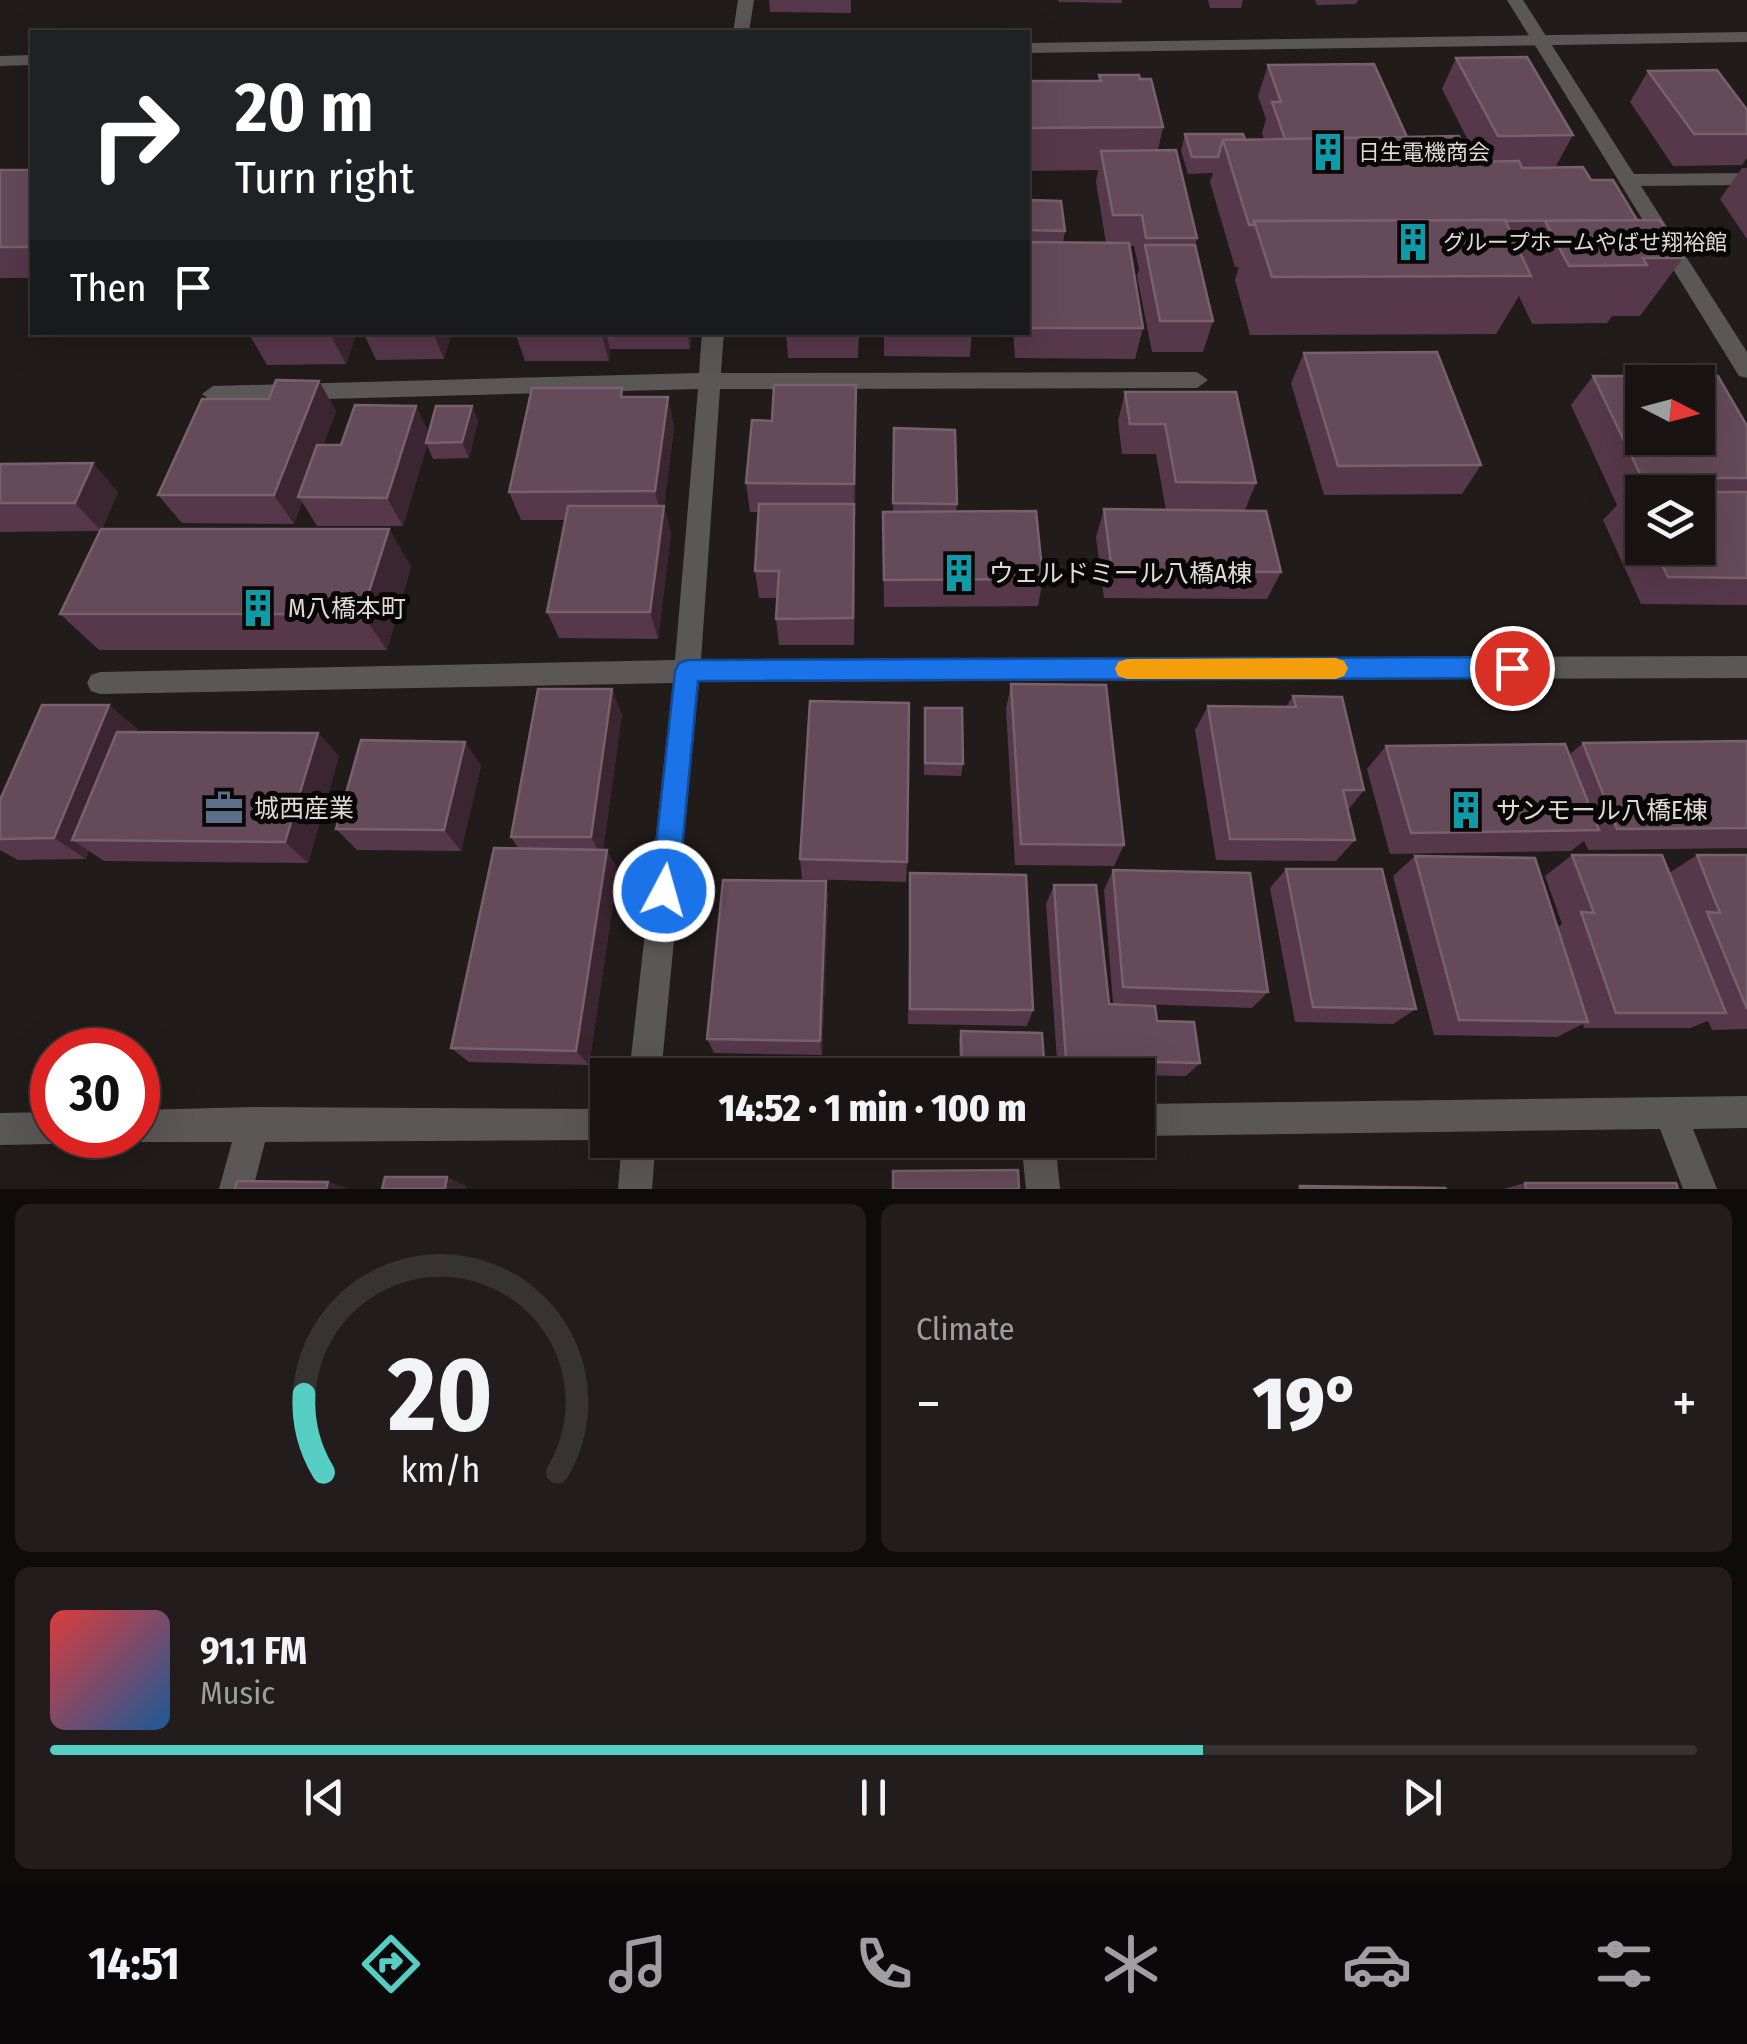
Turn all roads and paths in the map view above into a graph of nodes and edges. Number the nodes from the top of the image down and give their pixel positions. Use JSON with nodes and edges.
{"nodes":[{"id":1,"x":746,"y":0,"type":"edge"},
{"id":2,"x":1515,"y":0,"type":"edge"},
{"id":3,"x":741,"y":30,"type":"edge"},
{"id":4,"x":1747,"y":37,"type":"edge"},
{"id":5,"x":1537,"y":38,"type":"junction"},
{"id":6,"x":1030,"y":48,"type":"edge"},
{"id":7,"x":0,"y":60,"type":"edge"},
{"id":8,"x":30,"y":60,"type":"edge"},
{"id":9,"x":1747,"y":179,"type":"edge"},
{"id":10,"x":1627,"y":180,"type":"junction"},
{"id":11,"x":713,"y":335,"type":"edge"},
{"id":12,"x":1747,"y":370,"type":"edge"},
{"id":13,"x":1197,"y":380,"type":"dead end"},
{"id":14,"x":708,"y":381,"type":"junction"},
{"id":15,"x":213,"y":394,"type":"edge"},
{"id":16,"x":1747,"y":667,"type":"edge"},
{"id":17,"x":687,"y":671,"type":"junction"},
{"id":18,"x":100,"y":683,"type":"dead end"},
{"id":19,"x":647,"y":1058,"type":"edge"},
{"id":20,"x":1747,"y":1112,"type":"edge"},
{"id":21,"x":1670,"y":1113,"type":"junction"},
{"id":22,"x":1155,"y":1120,"type":"edge"},
{"id":23,"x":254,"y":1123,"type":"junction"},
{"id":24,"x":160,"y":1125,"type":"edge"},
{"id":25,"x":590,"y":1126,"type":"edge"},
{"id":26,"x":30,"y":1128,"type":"edge"},
{"id":27,"x":0,"y":1129,"type":"edge"},
{"id":28,"x":638,"y":1158,"type":"edge"},
{"id":29,"x":1039,"y":1158,"type":"edge"},
{"id":30,"x":236,"y":1189,"type":"edge"},
{"id":31,"x":635,"y":1189,"type":"edge"},
{"id":32,"x":1042,"y":1189,"type":"edge"},
{"id":33,"x":1700,"y":1189,"type":"edge"}],
"edges":[{"from":1,"to":3,"type":"street"},
{"from":2,"to":5,"type":"street"},
{"from":4,"to":5,"type":"street"},
{"from":5,"to":6,"type":"street"},
{"from":5,"to":10,"type":"street"},
{"from":7,"to":8,"type":"street"},
{"from":9,"to":10,"type":"street"},
{"from":10,"to":12,"type":"street"},
{"from":11,"to":14,"type":"street"},
{"from":13,"to":14,"type":"street"},
{"from":14,"to":15,"type":"street"},
{"from":14,"to":17,"type":"street"},
{"from":16,"to":17,"type":"street"},
{"from":17,"to":18,"type":"street"},
{"from":17,"to":19,"type":"street"},
{"from":20,"to":21,"type":"street"},
{"from":21,"to":22,"type":"street"},
{"from":21,"to":33,"type":"street"},
{"from":23,"to":24,"type":"street"},
{"from":23,"to":25,"type":"street"},
{"from":23,"to":30,"type":"street"},
{"from":26,"to":27,"type":"street"},
{"from":28,"to":31,"type":"street"},
{"from":29,"to":32,"type":"street"}]}
